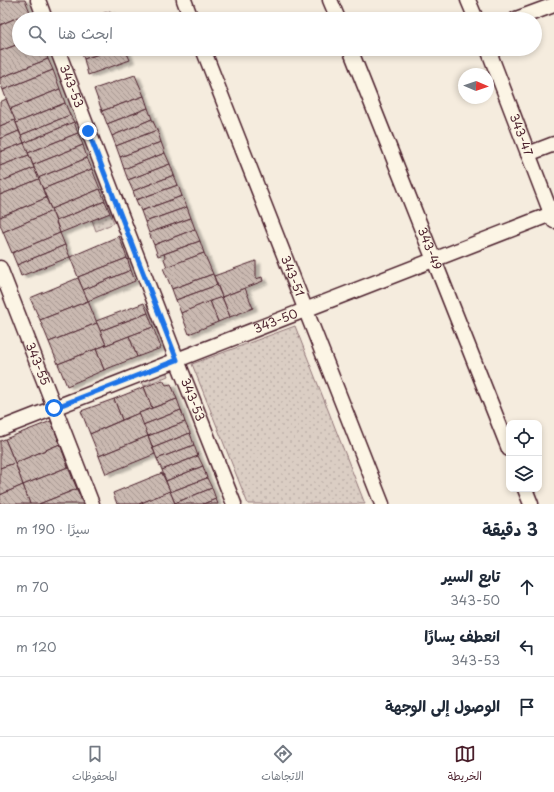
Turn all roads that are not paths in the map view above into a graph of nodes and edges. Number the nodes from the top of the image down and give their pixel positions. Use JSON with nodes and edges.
{"nodes":[{"id":1,"x":38,"y":0,"type":"edge"},
{"id":2,"x":184,"y":0,"type":"edge"},
{"id":3,"x":330,"y":0,"type":"edge"},
{"id":4,"x":468,"y":0,"type":"edge"},
{"id":5,"x":554,"y":5,"type":"edge"},
{"id":6,"x":42,"y":12,"type":"edge"},
{"id":7,"x":188,"y":12,"type":"edge"},
{"id":8,"x":335,"y":12,"type":"edge"},
{"id":9,"x":473,"y":12,"type":"edge"},
{"id":10,"x":535,"y":12,"type":"edge"},
{"id":11,"x":60,"y":56,"type":"edge"},
{"id":12,"x":206,"y":56,"type":"edge"},
{"id":13,"x":353,"y":56,"type":"edge"},
{"id":14,"x":491,"y":56,"type":"edge"},
{"id":15,"x":554,"y":144,"type":"edge"},
{"id":16,"x":528,"y":154,"type":"junction"},
{"id":17,"x":553,"y":218,"type":"edge"},
{"id":18,"x":434,"y":260,"type":"junction"},
{"id":19,"x":0,"y":268,"type":"edge"},
{"id":20,"x":306,"y":310,"type":"junction"},
{"id":21,"x":177,"y":360,"type":"junction"},
{"id":22,"x":54,"y":408,"type":"junction"},
{"id":23,"x":0,"y":429,"type":"edge"},
{"id":24,"x":506,"y":440,"type":"edge"},
{"id":25,"x":526,"y":492,"type":"edge"},
{"id":26,"x":92,"y":504,"type":"edge"},
{"id":27,"x":234,"y":504,"type":"edge"},
{"id":28,"x":382,"y":504,"type":"edge"},
{"id":29,"x":531,"y":504,"type":"edge"}],
"edges":[{"from":1,"to":6,"type":"street"},
{"from":2,"to":7,"type":"street"},
{"from":3,"to":8,"type":"street"},
{"from":4,"to":9,"type":"street"},
{"from":5,"to":10,"type":"street"},
{"from":11,"to":21,"type":"street","name":"343-53"},
{"from":12,"to":20,"type":"street","name":"343-51"},
{"from":13,"to":18,"type":"street","name":"343-49"},
{"from":14,"to":16,"type":"street","name":"343-47"},
{"from":15,"to":16,"type":"street"},
{"from":16,"to":17,"type":"street","name":"343-47"},
{"from":17,"to":18,"type":"street","name":"343-50"},
{"from":18,"to":20,"type":"street","name":"343-50"},
{"from":18,"to":24,"type":"street","name":"343-49"},
{"from":19,"to":22,"type":"street","name":"343-55"},
{"from":20,"to":21,"type":"street","name":"343-50"},
{"from":20,"to":28,"type":"street","name":"343-51"},
{"from":21,"to":22,"type":"street","name":"343-50"},
{"from":21,"to":27,"type":"street","name":"343-53"},
{"from":22,"to":23,"type":"street","name":"343-50"},
{"from":22,"to":26,"type":"street","name":"343-55"},
{"from":25,"to":29,"type":"street"}]}
